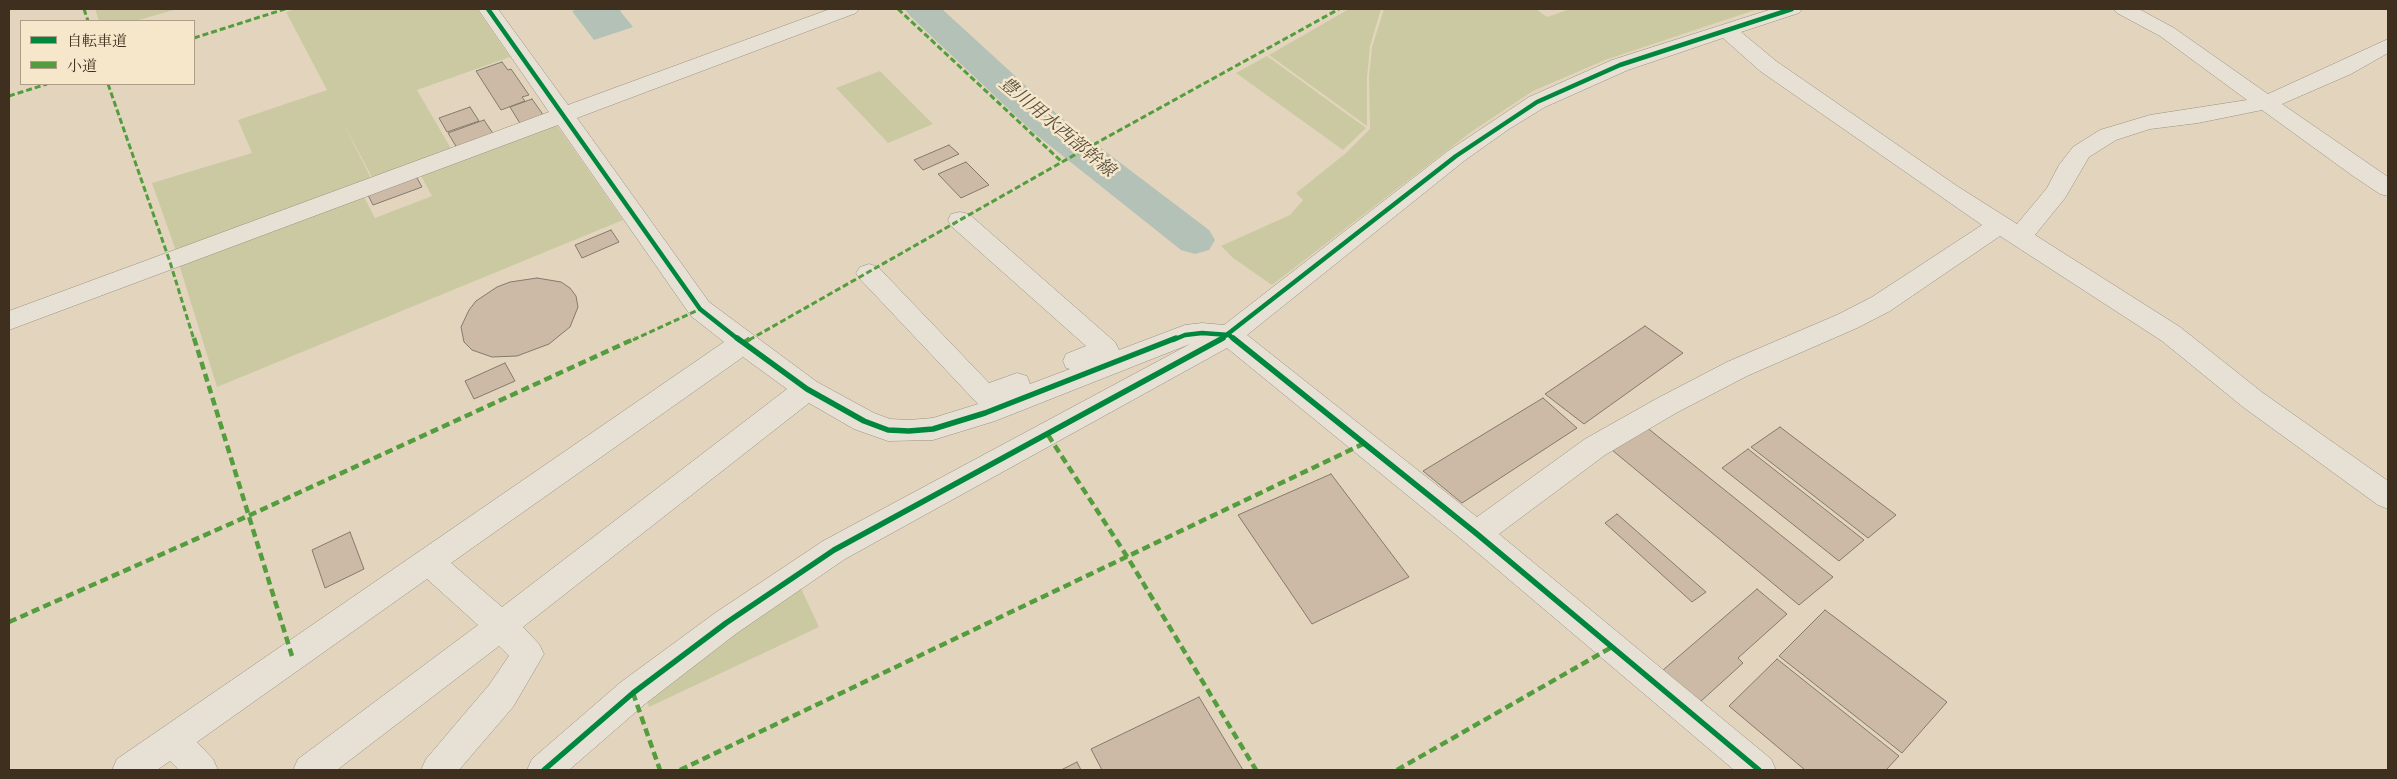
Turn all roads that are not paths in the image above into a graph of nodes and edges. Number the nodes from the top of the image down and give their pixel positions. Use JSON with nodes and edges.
{"nodes":[{"id":1,"x":488,"y":9,"type":"edge"},
{"id":2,"x":849,"y":9,"type":"edge"},
{"id":3,"x":1792,"y":9,"type":"edge"},
{"id":4,"x":2124,"y":9,"type":"edge"},
{"id":5,"x":1726,"y":30,"type":"junction"},
{"id":6,"x":2388,"y":44,"type":"edge"},
{"id":7,"x":2265,"y":103,"type":"junction"},
{"id":8,"x":563,"y":117,"type":"junction"},
{"id":9,"x":2388,"y":188,"type":"edge"},
{"id":10,"x":960,"y":220,"type":"dead end"},
{"id":11,"x":2009,"y":231,"type":"junction"},
{"id":12,"x":869,"y":273,"type":"dead end"},
{"id":13,"x":9,"y":321,"type":"edge"},
{"id":14,"x":1229,"y":336,"type":"junction"},
{"id":15,"x":743,"y":343,"type":"junction"},
{"id":16,"x":807,"y":389,"type":"junction"},
{"id":17,"x":2388,"y":497,"type":"edge"},
{"id":18,"x":1477,"y":534,"type":"junction"},
{"id":19,"x":428,"y":562,"type":"junction"},
{"id":20,"x":501,"y":626,"type":"junction"},
{"id":21,"x":172,"y":740,"type":"junction"},
{"id":22,"x":129,"y":770,"type":"edge"},
{"id":23,"x":201,"y":770,"type":"edge"},
{"id":24,"x":310,"y":770,"type":"edge"},
{"id":25,"x":438,"y":770,"type":"edge"},
{"id":26,"x":544,"y":770,"type":"edge"},
{"id":27,"x":1759,"y":770,"type":"edge"}],
"edges":[{"from":1,"to":8,"type":"street"},
{"from":2,"to":8,"type":"street"},
{"from":3,"to":5,"type":"street"},
{"from":4,"to":7,"type":"street"},
{"from":5,"to":11,"type":"street"},
{"from":5,"to":14,"type":"street"},
{"from":6,"to":7,"type":"street"},
{"from":7,"to":9,"type":"street"},
{"from":7,"to":11,"type":"street"},
{"from":8,"to":13,"type":"street"},
{"from":8,"to":15,"type":"street"},
{"from":10,"to":12,"type":"street"},
{"from":11,"to":17,"type":"street"},
{"from":11,"to":18,"type":"street"},
{"from":14,"to":16,"type":"street"},
{"from":14,"to":18,"type":"street"},
{"from":14,"to":26,"type":"street"},
{"from":15,"to":16,"type":"street"},
{"from":15,"to":19,"type":"street"},
{"from":16,"to":20,"type":"street"},
{"from":18,"to":27,"type":"street"},
{"from":19,"to":20,"type":"street"},
{"from":19,"to":21,"type":"street"},
{"from":20,"to":24,"type":"street"},
{"from":20,"to":25,"type":"street"},
{"from":21,"to":22,"type":"street"},
{"from":21,"to":23,"type":"street"}]}
